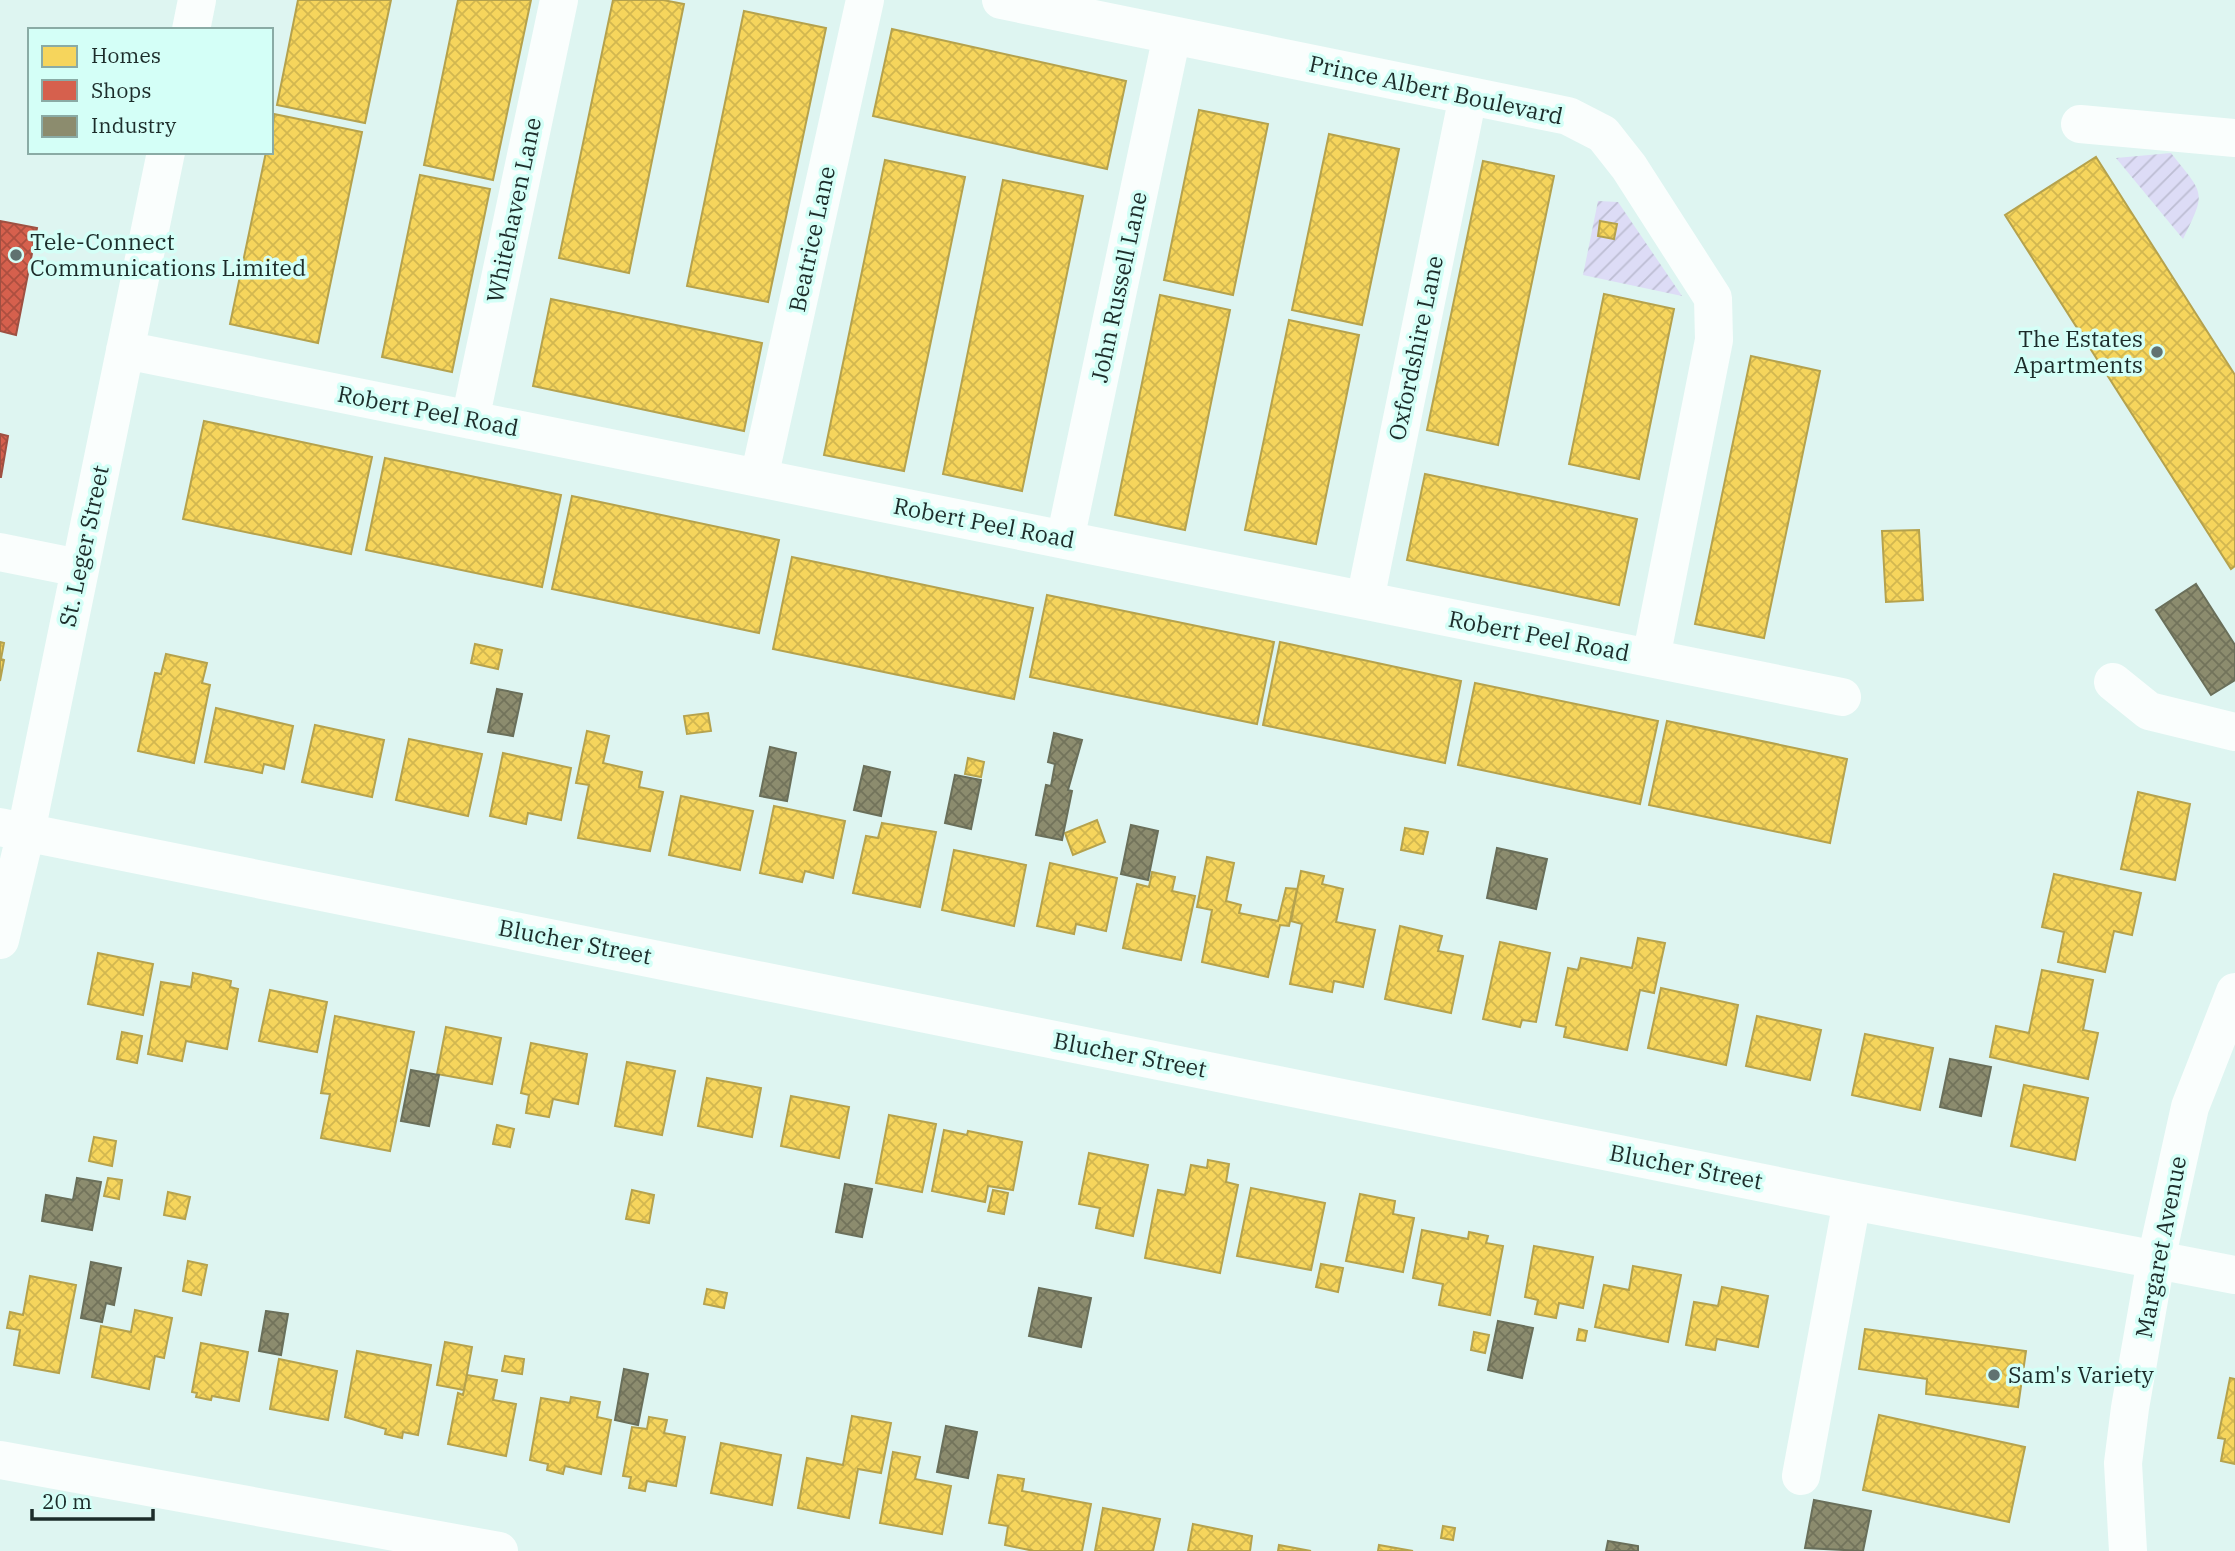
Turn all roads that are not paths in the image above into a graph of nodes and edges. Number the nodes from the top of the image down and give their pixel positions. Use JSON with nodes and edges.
{"nodes":[{"id":1,"x":197,"y":0,"type":"edge"},
{"id":2,"x":559,"y":0,"type":"edge"},
{"id":3,"x":864,"y":0,"type":"edge"},
{"id":4,"x":1001,"y":0,"type":"edge"},
{"id":5,"x":191,"y":28,"type":"edge"},
{"id":6,"x":1172,"y":35,"type":"junction"},
{"id":7,"x":1468,"y":96,"type":"junction"},
{"id":8,"x":2080,"y":124,"type":"dead end"},
{"id":9,"x":2235,"y":138,"type":"edge"},
{"id":10,"x":166,"y":154,"type":"edge"},
{"id":11,"x":125,"y":350,"type":"junction"},
{"id":12,"x":470,"y":420,"type":"junction"},
{"id":13,"x":759,"y":478,"type":"junction"},
{"id":14,"x":1065,"y":540,"type":"junction"},
{"id":15,"x":0,"y":552,"type":"edge"},
{"id":16,"x":79,"y":568,"type":"junction"},
{"id":17,"x":1364,"y":600,"type":"junction"},
{"id":18,"x":1651,"y":658,"type":"junction"},
{"id":19,"x":2113,"y":682,"type":"dead end"},
{"id":20,"x":1842,"y":697,"type":"dead end"},
{"id":21,"x":2235,"y":733,"type":"edge"},
{"id":22,"x":13,"y":829,"type":"edge"},
{"id":23,"x":0,"y":940,"type":"edge"},
{"id":24,"x":2235,"y":992,"type":"edge"},
{"id":25,"x":1853,"y":1201,"type":"junction"},
{"id":26,"x":2156,"y":1260,"type":"junction"},
{"id":27,"x":2235,"y":1275,"type":"edge"},
{"id":28,"x":0,"y":1460,"type":"edge"},
{"id":29,"x":1801,"y":1476,"type":"dead end"},
{"id":30,"x":499,"y":1551,"type":"edge"},
{"id":31,"x":2128,"y":1551,"type":"edge"}],
"edges":[{"from":1,"to":5,"type":"street"},
{"from":2,"to":12,"type":"street","name":"Whitehaven Lane"},
{"from":3,"to":13,"type":"street","name":"Beatrice Lane"},
{"from":4,"to":6,"type":"street","name":"Prince Albert Boulevard"},
{"from":6,"to":7,"type":"street","name":"Prince Albert Boulevard"},
{"from":6,"to":14,"type":"street","name":"John Russell Lane"},
{"from":7,"to":17,"type":"street","name":"Oxfordshire Lane"},
{"from":7,"to":18,"type":"street","name":"Prince Albert Boulevard"},
{"from":8,"to":9,"type":"street"},
{"from":10,"to":11,"type":"street","name":"St. Leger Street"},
{"from":11,"to":12,"type":"street","name":"Robert Peel Road"},
{"from":11,"to":16,"type":"street","name":"St. Leger Street"},
{"from":12,"to":13,"type":"street","name":"Robert Peel Road"},
{"from":13,"to":14,"type":"street","name":"Robert Peel Road"},
{"from":14,"to":17,"type":"street","name":"Robert Peel Road"},
{"from":15,"to":16,"type":"street"},
{"from":16,"to":22,"type":"street","name":"St. Leger Street"},
{"from":17,"to":18,"type":"street","name":"Robert Peel Road"},
{"from":18,"to":20,"type":"street","name":"Robert Peel Road"},
{"from":19,"to":21,"type":"street"},
{"from":22,"to":23,"type":"street","name":"St. Leger Street"},
{"from":22,"to":25,"type":"street","name":"Blucher Street"},
{"from":24,"to":26,"type":"street","name":"Margaret Avenue"},
{"from":25,"to":26,"type":"street","name":"Blucher Street"},
{"from":25,"to":29,"type":"street"},
{"from":26,"to":27,"type":"street","name":"Blucher Street"},
{"from":26,"to":31,"type":"street","name":"Margaret Avenue"},
{"from":28,"to":30,"type":"street"}]}
